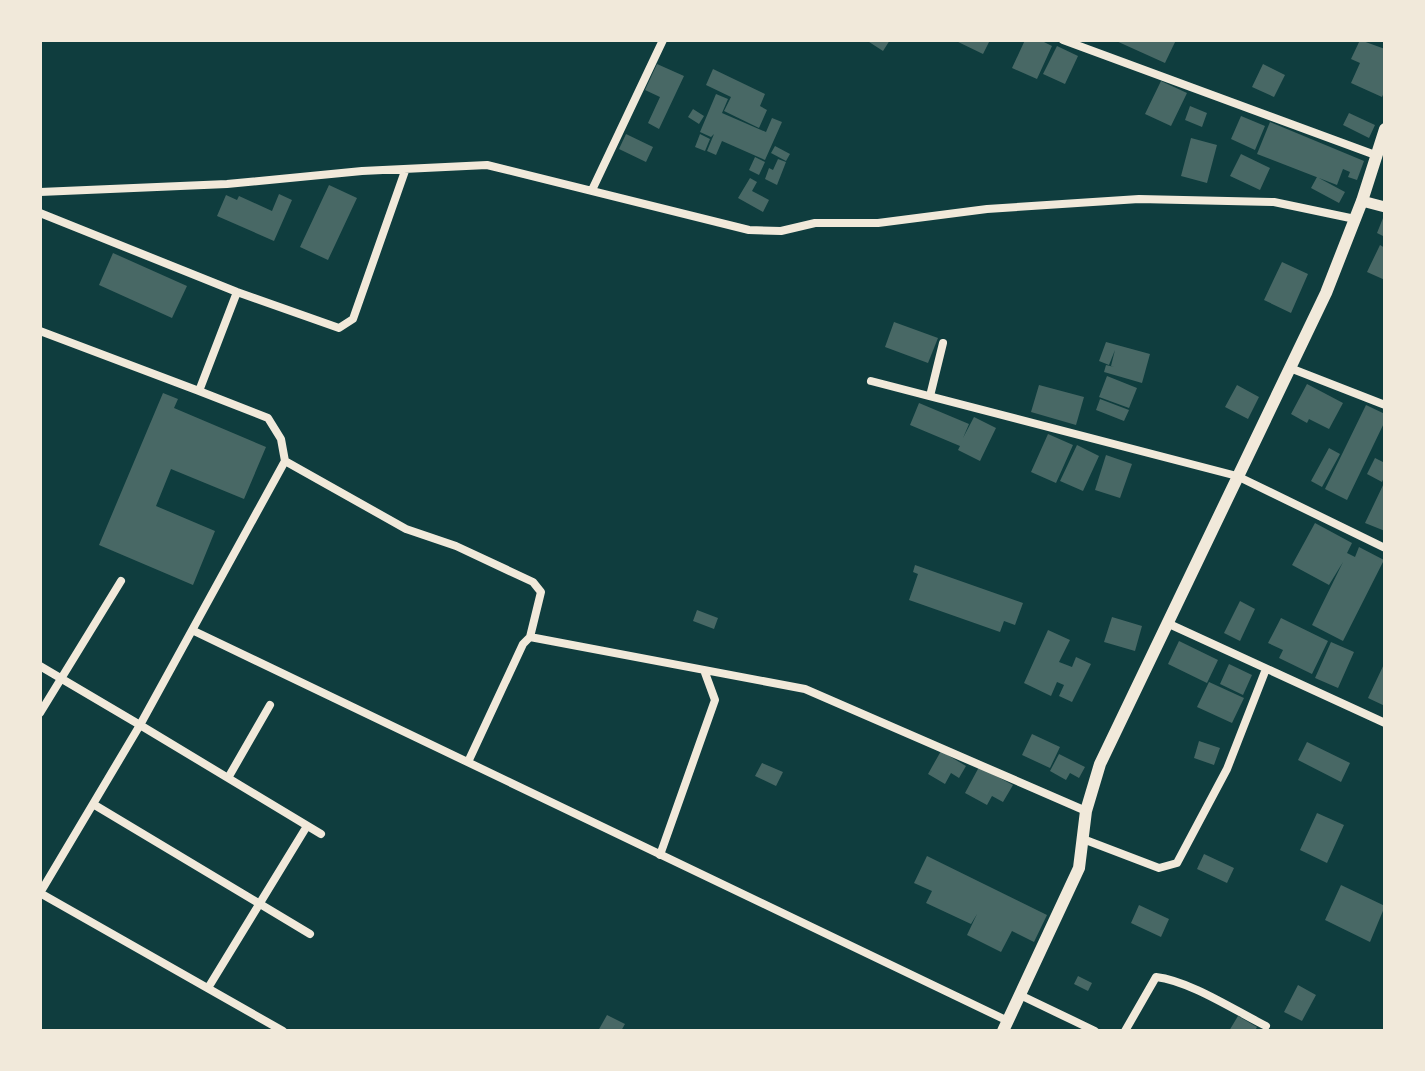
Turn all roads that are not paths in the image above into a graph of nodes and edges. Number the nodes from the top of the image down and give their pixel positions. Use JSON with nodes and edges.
{"nodes":[{"id":1,"x":663,"y":40,"type":"edge"},
{"id":2,"x":1063,"y":40,"type":"edge"},
{"id":3,"x":1385,"y":129,"type":"edge"},
{"id":4,"x":1378,"y":156,"type":"junction"},
{"id":5,"x":405,"y":171,"type":"junction"},
{"id":6,"x":592,"y":190,"type":"junction"},
{"id":7,"x":40,"y":192,"type":"edge"},
{"id":8,"x":1362,"y":201,"type":"junction"},
{"id":9,"x":1385,"y":207,"type":"edge"},
{"id":10,"x":40,"y":213,"type":"edge"},
{"id":11,"x":1355,"y":219,"type":"junction"},
{"id":12,"x":237,"y":292,"type":"junction"},
{"id":13,"x":40,"y":331,"type":"edge"},
{"id":14,"x":943,"y":343,"type":"dead end"},
{"id":15,"x":1290,"y":368,"type":"junction"},
{"id":16,"x":871,"y":381,"type":"dead end"},
{"id":17,"x":199,"y":391,"type":"junction"},
{"id":18,"x":930,"y":396,"type":"junction"},
{"id":19,"x":1385,"y":405,"type":"edge"},
{"id":20,"x":285,"y":461,"type":"junction"},
{"id":21,"x":1237,"y":476,"type":"junction"},
{"id":22,"x":1385,"y":548,"type":"edge"},
{"id":23,"x":121,"y":581,"type":"dead end"},
{"id":24,"x":1167,"y":623,"type":"junction"},
{"id":25,"x":194,"y":631,"type":"junction"},
{"id":26,"x":530,"y":637,"type":"junction"},
{"id":27,"x":40,"y":666,"type":"edge"},
{"id":28,"x":1266,"y":669,"type":"junction"},
{"id":29,"x":704,"y":670,"type":"junction"},
{"id":30,"x":60,"y":678,"type":"junction"},
{"id":31,"x":270,"y":705,"type":"dead end"},
{"id":32,"x":40,"y":713,"type":"edge"},
{"id":33,"x":1385,"y":723,"type":"edge"},
{"id":34,"x":140,"y":725,"type":"junction"},
{"id":35,"x":468,"y":762,"type":"junction"},
{"id":36,"x":228,"y":778,"type":"junction"},
{"id":37,"x":93,"y":804,"type":"junction"},
{"id":38,"x":1086,"y":811,"type":"junction"},
{"id":39,"x":307,"y":826,"type":"junction"},
{"id":40,"x":321,"y":834,"type":"dead end"},
{"id":41,"x":1083,"y":839,"type":"junction"},
{"id":42,"x":660,"y":855,"type":"junction"},
{"id":43,"x":40,"y":893,"type":"edge"},
{"id":44,"x":259,"y":903,"type":"junction"},
{"id":45,"x":310,"y":934,"type":"dead end"},
{"id":46,"x":208,"y":988,"type":"junction"},
{"id":47,"x":1020,"y":995,"type":"junction"},
{"id":48,"x":1005,"y":1026,"type":"edge"},
{"id":49,"x":1266,"y":1026,"type":"dead end"},
{"id":50,"x":283,"y":1031,"type":"edge"},
{"id":51,"x":1095,"y":1031,"type":"edge"},
{"id":52,"x":1125,"y":1031,"type":"edge"}],
"edges":[{"from":1,"to":6,"type":"street"},
{"from":2,"to":4,"type":"street"},
{"from":3,"to":4,"type":"main road"},
{"from":4,"to":8,"type":"main road"},
{"from":5,"to":6,"type":"street"},
{"from":5,"to":7,"type":"street"},
{"from":5,"to":12,"type":"street"},
{"from":6,"to":11,"type":"street"},
{"from":8,"to":9,"type":"street"},
{"from":8,"to":11,"type":"main road"},
{"from":10,"to":12,"type":"street"},
{"from":11,"to":15,"type":"main road"},
{"from":12,"to":17,"type":"street"},
{"from":13,"to":17,"type":"street"},
{"from":14,"to":18,"type":"street"},
{"from":15,"to":19,"type":"street"},
{"from":15,"to":21,"type":"main road"},
{"from":16,"to":18,"type":"street"},
{"from":17,"to":20,"type":"street"},
{"from":18,"to":21,"type":"street"},
{"from":20,"to":25,"type":"street"},
{"from":20,"to":26,"type":"street"},
{"from":21,"to":22,"type":"street"},
{"from":21,"to":24,"type":"main road"},
{"from":23,"to":30,"type":"street"},
{"from":24,"to":28,"type":"street"},
{"from":24,"to":38,"type":"main road"},
{"from":25,"to":34,"type":"street"},
{"from":25,"to":35,"type":"street"},
{"from":26,"to":29,"type":"street"},
{"from":26,"to":35,"type":"street"},
{"from":27,"to":30,"type":"street"},
{"from":28,"to":33,"type":"street"},
{"from":28,"to":41,"type":"street"},
{"from":29,"to":38,"type":"street"},
{"from":29,"to":42,"type":"street"},
{"from":30,"to":32,"type":"street"},
{"from":30,"to":34,"type":"street"},
{"from":31,"to":36,"type":"street"},
{"from":34,"to":36,"type":"street"},
{"from":34,"to":37,"type":"street"},
{"from":35,"to":42,"type":"street"},
{"from":36,"to":39,"type":"street"},
{"from":37,"to":43,"type":"street"},
{"from":37,"to":44,"type":"street"},
{"from":38,"to":41,"type":"main road"},
{"from":39,"to":40,"type":"street"},
{"from":39,"to":44,"type":"street"},
{"from":41,"to":47,"type":"main road"},
{"from":42,"to":48,"type":"street"},
{"from":43,"to":46,"type":"street"},
{"from":44,"to":45,"type":"street"},
{"from":44,"to":46,"type":"street"},
{"from":46,"to":50,"type":"street"},
{"from":47,"to":48,"type":"main road"},
{"from":47,"to":51,"type":"street"},
{"from":49,"to":52,"type":"street"}]}
